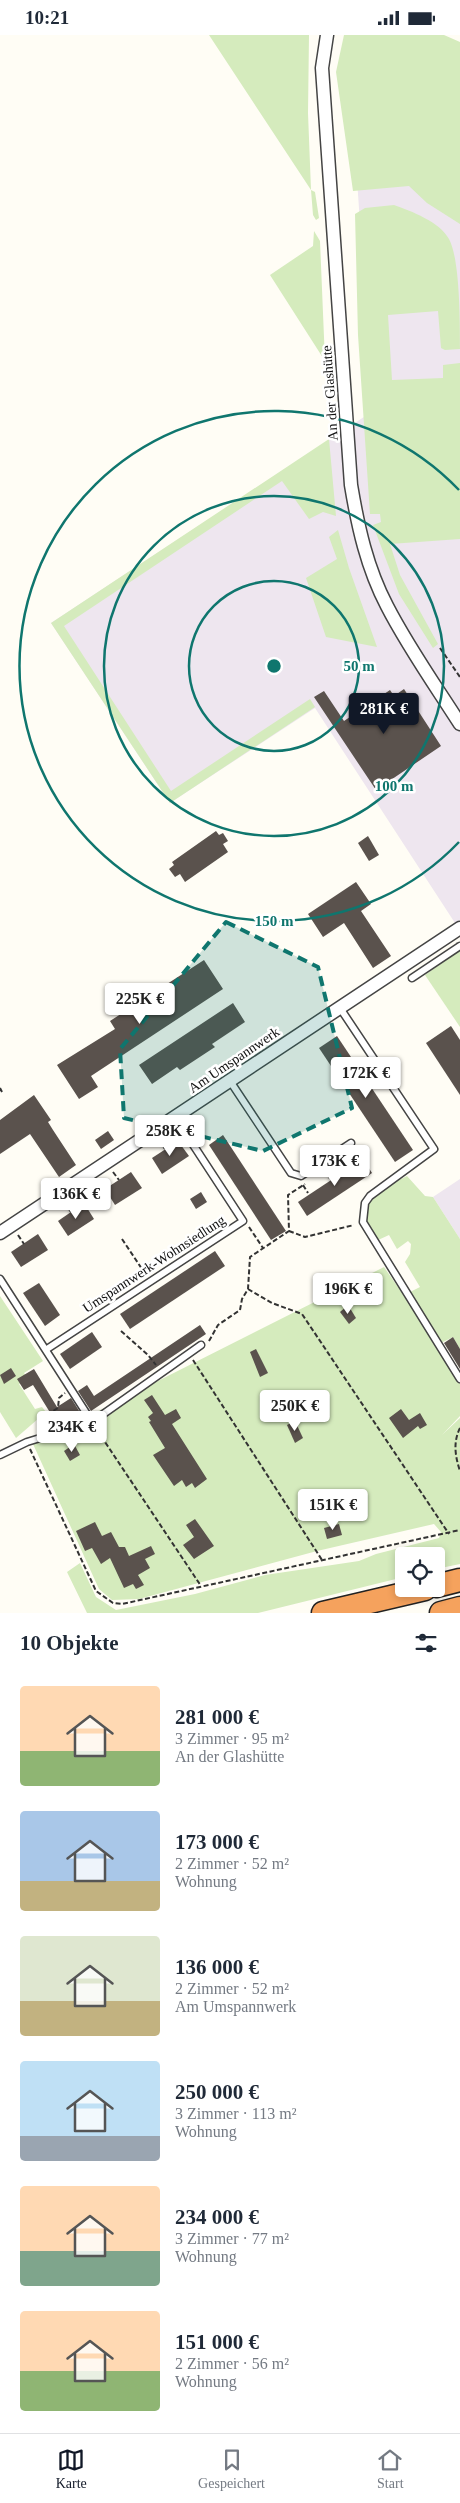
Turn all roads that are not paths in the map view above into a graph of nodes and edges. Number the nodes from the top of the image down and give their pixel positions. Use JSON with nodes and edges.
{"nodes":[{"id":1,"x":327,"y":35,"type":"edge"},
{"id":2,"x":460,"y":724,"type":"edge"},
{"id":3,"x":460,"y":928,"type":"edge"},
{"id":4,"x":460,"y":946,"type":"edge"},
{"id":5,"x":412,"y":978,"type":"dead end"},
{"id":6,"x":340,"y":1008,"type":"junction"},
{"id":7,"x":230,"y":1081,"type":"junction"},
{"id":8,"x":175,"y":1117,"type":"junction"},
{"id":9,"x":351,"y":1143,"type":"dead end"},
{"id":10,"x":0,"y":1233,"type":"edge"},
{"id":11,"x":0,"y":1279,"type":"edge"},
{"id":12,"x":200,"y":1345,"type":"road end"},
{"id":13,"x":47,"y":1349,"type":"junction"},
{"id":14,"x":460,"y":1379,"type":"edge"},
{"id":15,"x":92,"y":1422,"type":"junction"},
{"id":16,"x":0,"y":1455,"type":"edge"},
{"id":17,"x":460,"y":1580,"type":"edge"},
{"id":18,"x":445,"y":1584,"type":"edge"},
{"id":19,"x":395,"y":1596,"type":"edge"},
{"id":20,"x":460,"y":1608,"type":"edge"},
{"id":21,"x":323,"y":1613,"type":"edge"},
{"id":22,"x":441,"y":1613,"type":"edge"}],
"edges":[{"from":1,"to":2,"type":"street","name":"An der Glashütte"},
{"from":3,"to":6,"type":"street","name":"Am Umspannwerk"},
{"from":4,"to":5,"type":"lane"},
{"from":6,"to":7,"type":"street","name":"Am Umspannwerk"},
{"from":6,"to":14,"type":"lane"},
{"from":7,"to":8,"type":"street","name":"Am Umspannwerk"},
{"from":7,"to":9,"type":"lane"},
{"from":8,"to":10,"type":"street","name":"Am Umspannwerk"},
{"from":8,"to":13,"type":"lane","name":"Umspannwerk-Wohnsiedlung"},
{"from":11,"to":13,"type":"lane"},
{"from":12,"to":15,"type":"lane"},
{"from":13,"to":15,"type":"lane"},
{"from":15,"to":16,"type":"lane"},
{"from":17,"to":18,"type":"highway"},
{"from":19,"to":21,"type":"highway"},
{"from":20,"to":22,"type":"highway"}]}
